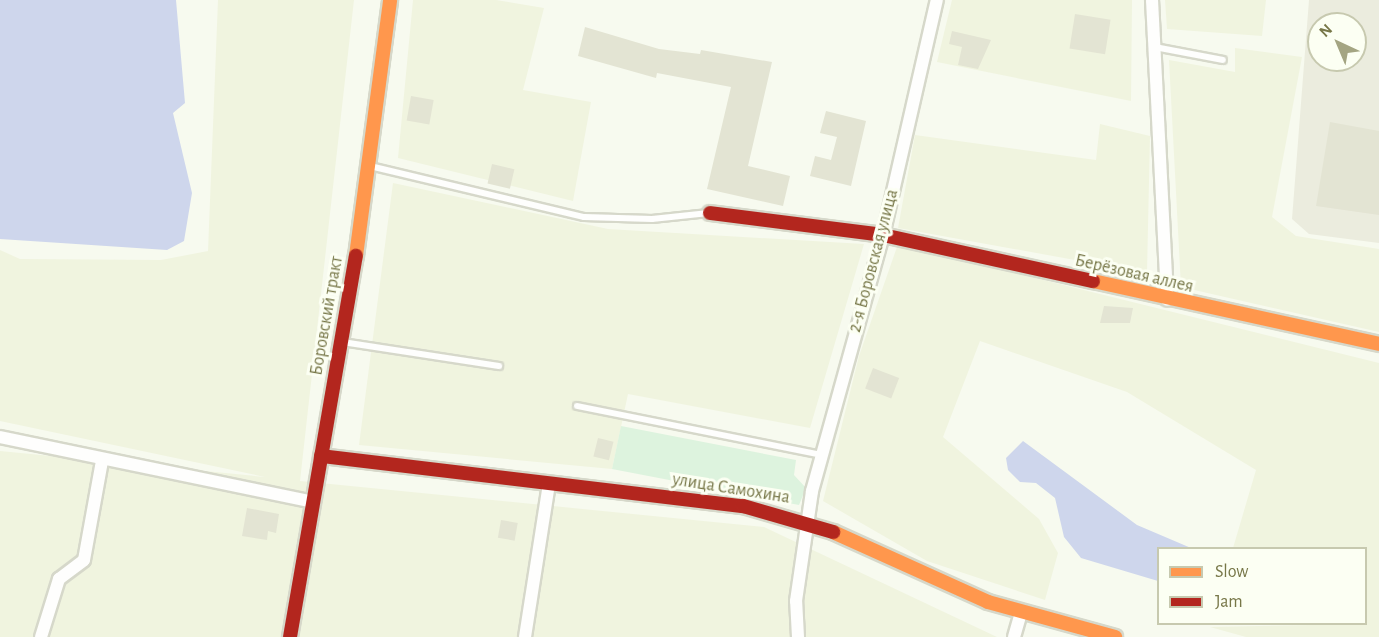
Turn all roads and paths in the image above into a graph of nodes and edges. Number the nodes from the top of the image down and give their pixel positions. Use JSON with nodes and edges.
{"nodes":[{"id":1,"x":390,"y":0,"type":"edge"},
{"id":2,"x":937,"y":0,"type":"edge"},
{"id":3,"x":1152,"y":0,"type":"edge"},
{"id":4,"x":1155,"y":47,"type":"junction"},
{"id":5,"x":1223,"y":60,"type":"dead end"},
{"id":6,"x":371,"y":166,"type":"junction"},
{"id":7,"x":710,"y":213,"type":"joint"},
{"id":8,"x":883,"y":235,"type":"junction"},
{"id":9,"x":1167,"y":300,"type":"junction"},
{"id":10,"x":341,"y":342,"type":"junction"},
{"id":11,"x":1379,"y":344,"type":"edge"},
{"id":12,"x":499,"y":366,"type":"dead end"},
{"id":13,"x":578,"y":406,"type":"dead end"},
{"id":14,"x":0,"y":437,"type":"edge"},
{"id":15,"x":822,"y":455,"type":"junction"},
{"id":16,"x":321,"y":456,"type":"junction"},
{"id":17,"x":102,"y":461,"type":"junction"},
{"id":18,"x":549,"y":484,"type":"junction"},
{"id":19,"x":313,"y":502,"type":"junction"},
{"id":20,"x":807,"y":520,"type":"junction"},
{"id":21,"x":1021,"y":612,"type":"junction"},
{"id":22,"x":41,"y":637,"type":"edge"},
{"id":23,"x":290,"y":637,"type":"edge"},
{"id":24,"x":525,"y":637,"type":"edge"},
{"id":25,"x":798,"y":637,"type":"edge"},
{"id":26,"x":1014,"y":637,"type":"edge"},
{"id":27,"x":1115,"y":637,"type":"edge"}],
"edges":[{"from":1,"to":6,"type":"street","name":"Боровский тракт"},
{"from":2,"to":8,"type":"street","name":"2-я Боровская улица"},
{"from":3,"to":4,"type":"street"},
{"from":4,"to":5,"type":"lane"},
{"from":4,"to":9,"type":"street"},
{"from":6,"to":7,"type":"lane"},
{"from":6,"to":10,"type":"street","name":"Боровский тракт"},
{"from":7,"to":8,"type":"street","name":"Берёзовая аллея"},
{"from":8,"to":9,"type":"street","name":"Берёзовая аллея"},
{"from":8,"to":15,"type":"street","name":"2-я Боровская улица"},
{"from":9,"to":11,"type":"street","name":"Берёзовая аллея"},
{"from":10,"to":12,"type":"lane"},
{"from":10,"to":16,"type":"street","name":"Боровский тракт"},
{"from":13,"to":15,"type":"lane"},
{"from":14,"to":17,"type":"street"},
{"from":15,"to":20,"type":"street","name":"2-я Боровская улица"},
{"from":16,"to":18,"type":"street","name":"улица Самохина"},
{"from":16,"to":19,"type":"street","name":"Боровский тракт"},
{"from":17,"to":19,"type":"street"},
{"from":17,"to":22,"type":"street"},
{"from":18,"to":20,"type":"street","name":"улица Самохина"},
{"from":18,"to":24,"type":"street"},
{"from":19,"to":23,"type":"street","name":"Боровский тракт"},
{"from":20,"to":21,"type":"street","name":"улица Самохина"},
{"from":20,"to":25,"type":"street","name":"2-я Боровская улица"},
{"from":21,"to":26,"type":"street"},
{"from":21,"to":27,"type":"street","name":"улица Самохина"}]}
